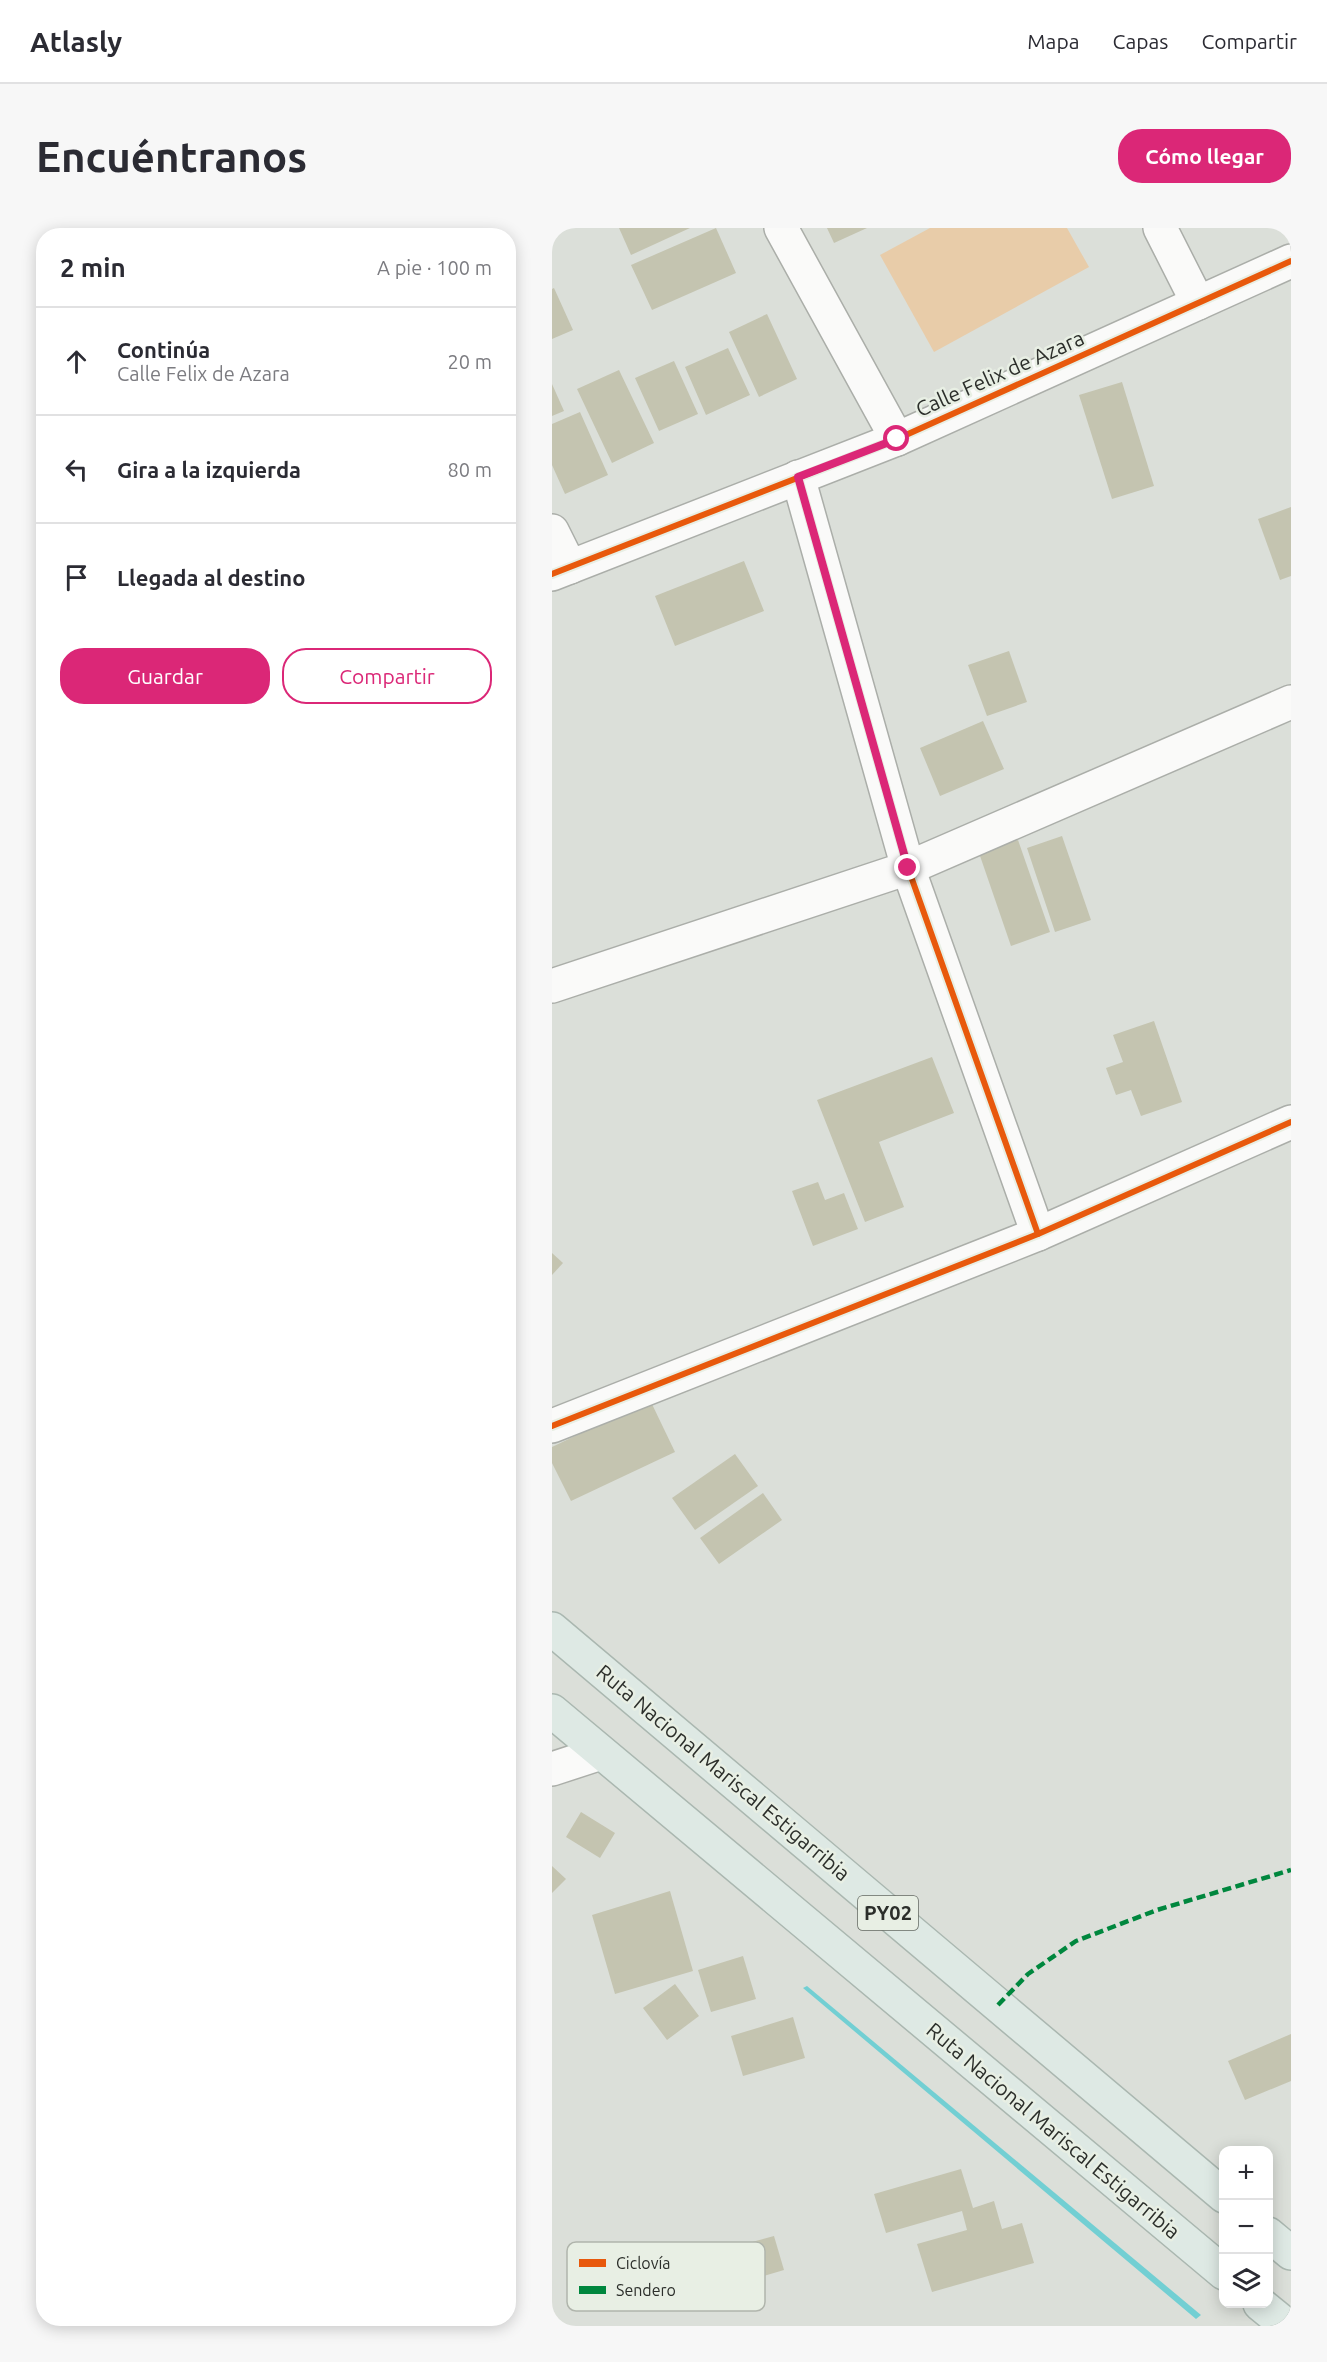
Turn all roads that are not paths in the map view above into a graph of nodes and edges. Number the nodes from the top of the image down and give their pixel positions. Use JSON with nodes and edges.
{"nodes":[{"id":1,"x":781,"y":228,"type":"edge"},
{"id":2,"x":1160,"y":228,"type":"edge"},
{"id":3,"x":1291,"y":261,"type":"edge"},
{"id":4,"x":1198,"y":303,"type":"junction"},
{"id":5,"x":897,"y":439,"type":"junction"},
{"id":6,"x":798,"y":477,"type":"junction"},
{"id":7,"x":552,"y":531,"type":"edge"},
{"id":8,"x":561,"y":570,"type":"edge"},
{"id":9,"x":1291,"y":702,"type":"edge"},
{"id":10,"x":908,"y":868,"type":"junction"},
{"id":11,"x":552,"y":986,"type":"edge"},
{"id":12,"x":1291,"y":1122,"type":"edge"},
{"id":13,"x":1038,"y":1234,"type":"junction"},
{"id":14,"x":552,"y":1426,"type":"edge"},
{"id":15,"x":552,"y":1629,"type":"edge"},
{"id":16,"x":552,"y":1711,"type":"edge"},
{"id":17,"x":601,"y":1753,"type":"junction"},
{"id":18,"x":552,"y":1769,"type":"edge"},
{"id":19,"x":1219,"y":2192,"type":"edge"},
{"id":20,"x":1273,"y":2237,"type":"edge"},
{"id":21,"x":1291,"y":2253,"type":"edge"},
{"id":22,"x":1219,"y":2269,"type":"edge"},
{"id":23,"x":1265,"y":2308,"type":"edge"},
{"id":24,"x":1287,"y":2326,"type":"edge"}],
"edges":[{"from":1,"to":5,"type":"street"},
{"from":2,"to":4,"type":"street"},
{"from":3,"to":4,"type":"street","name":"Calle Felix de Azara"},
{"from":4,"to":5,"type":"street","name":"Calle Felix de Azara"},
{"from":5,"to":6,"type":"street","name":"Calle Felix de Azara"},
{"from":6,"to":8,"type":"street","name":"Calle Felix de Azara"},
{"from":6,"to":10,"type":"street"},
{"from":7,"to":8,"type":"street"},
{"from":9,"to":10,"type":"street"},
{"from":10,"to":11,"type":"street"},
{"from":10,"to":13,"type":"street"},
{"from":12,"to":13,"type":"street"},
{"from":13,"to":14,"type":"street"},
{"from":15,"to":19,"type":"highway","name":"Ruta Nacional Mariscal Estigarribia","number":"PY02"},
{"from":16,"to":17,"type":"highway","name":"Ruta Nacional Mariscal Estigarribia","number":"PY02"},
{"from":17,"to":18,"type":"street"},
{"from":17,"to":22,"type":"highway","name":"Ruta Nacional Mariscal Estigarribia","number":"PY02"},
{"from":20,"to":21,"type":"highway"},
{"from":23,"to":24,"type":"highway"}]}
